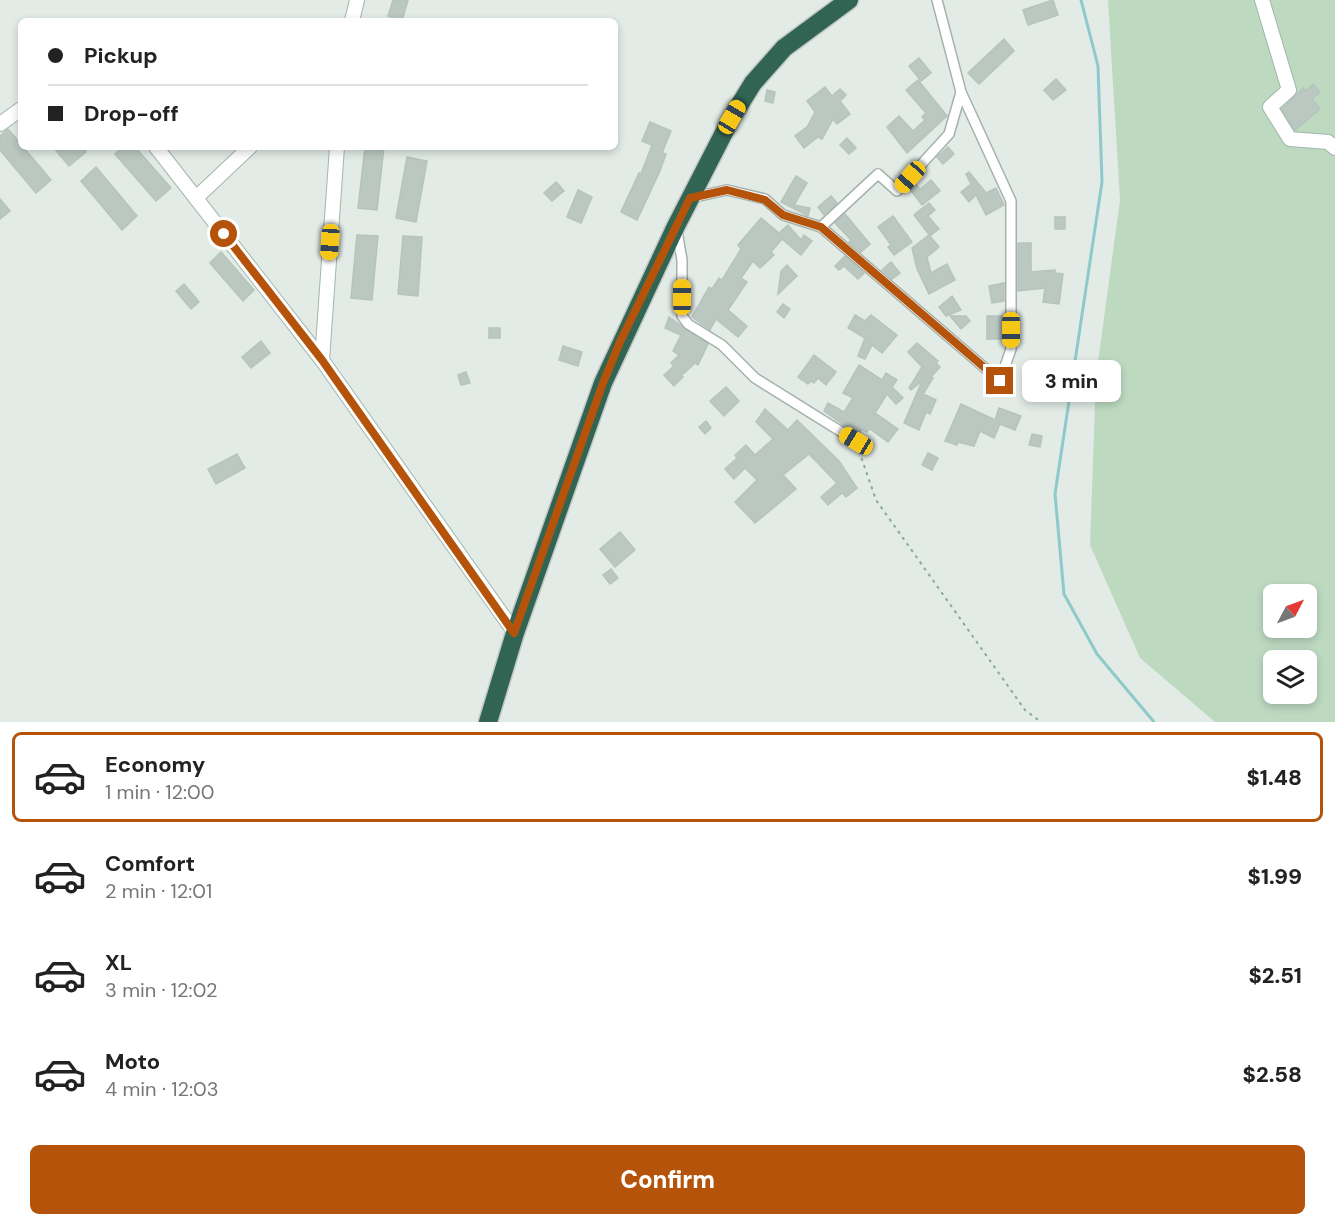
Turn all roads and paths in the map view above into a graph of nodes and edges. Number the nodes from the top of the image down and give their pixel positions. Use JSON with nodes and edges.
{"nodes":[{"id":1,"x":345,"y":0,"type":"edge"},
{"id":2,"x":357,"y":0,"type":"edge"},
{"id":3,"x":849,"y":0,"type":"edge"},
{"id":4,"x":938,"y":0,"type":"edge"},
{"id":5,"x":1262,"y":0,"type":"edge"},
{"id":6,"x":353,"y":18,"type":"edge"},
{"id":7,"x":961,"y":92,"type":"junction"},
{"id":8,"x":18,"y":111,"type":"edge"},
{"id":9,"x":0,"y":124,"type":"edge"},
{"id":10,"x":1335,"y":148,"type":"edge"},
{"id":11,"x":158,"y":150,"type":"edge"},
{"id":12,"x":247,"y":150,"type":"edge"},
{"id":13,"x":337,"y":150,"type":"edge"},
{"id":14,"x":196,"y":198,"type":"junction"},
{"id":15,"x":690,"y":198,"type":"junction"},
{"id":16,"x":676,"y":226,"type":"junction"},
{"id":17,"x":821,"y":227,"type":"junction"},
{"id":18,"x":322,"y":360,"type":"junction"},
{"id":19,"x":856,"y":441,"type":"joint"},
{"id":20,"x":514,"y":633,"type":"junction"},
{"id":21,"x":488,"y":722,"type":"edge"},
{"id":22,"x":1041,"y":722,"type":"edge"}],
"edges":[{"from":1,"to":2,"type":"street"},
{"from":2,"to":6,"type":"street"},
{"from":3,"to":15,"type":"highway"},
{"from":4,"to":7,"type":"street"},
{"from":5,"to":10,"type":"street"},
{"from":7,"to":17,"type":"street"},
{"from":7,"to":17,"type":"street"},
{"from":8,"to":9,"type":"street"},
{"from":11,"to":14,"type":"street"},
{"from":12,"to":14,"type":"street"},
{"from":13,"to":18,"type":"street"},
{"from":14,"to":18,"type":"street"},
{"from":15,"to":16,"type":"highway"},
{"from":15,"to":17,"type":"street"},
{"from":16,"to":19,"type":"street"},
{"from":16,"to":20,"type":"highway"},
{"from":18,"to":20,"type":"street"},
{"from":19,"to":22,"type":"path"},
{"from":20,"to":21,"type":"highway"}]}
